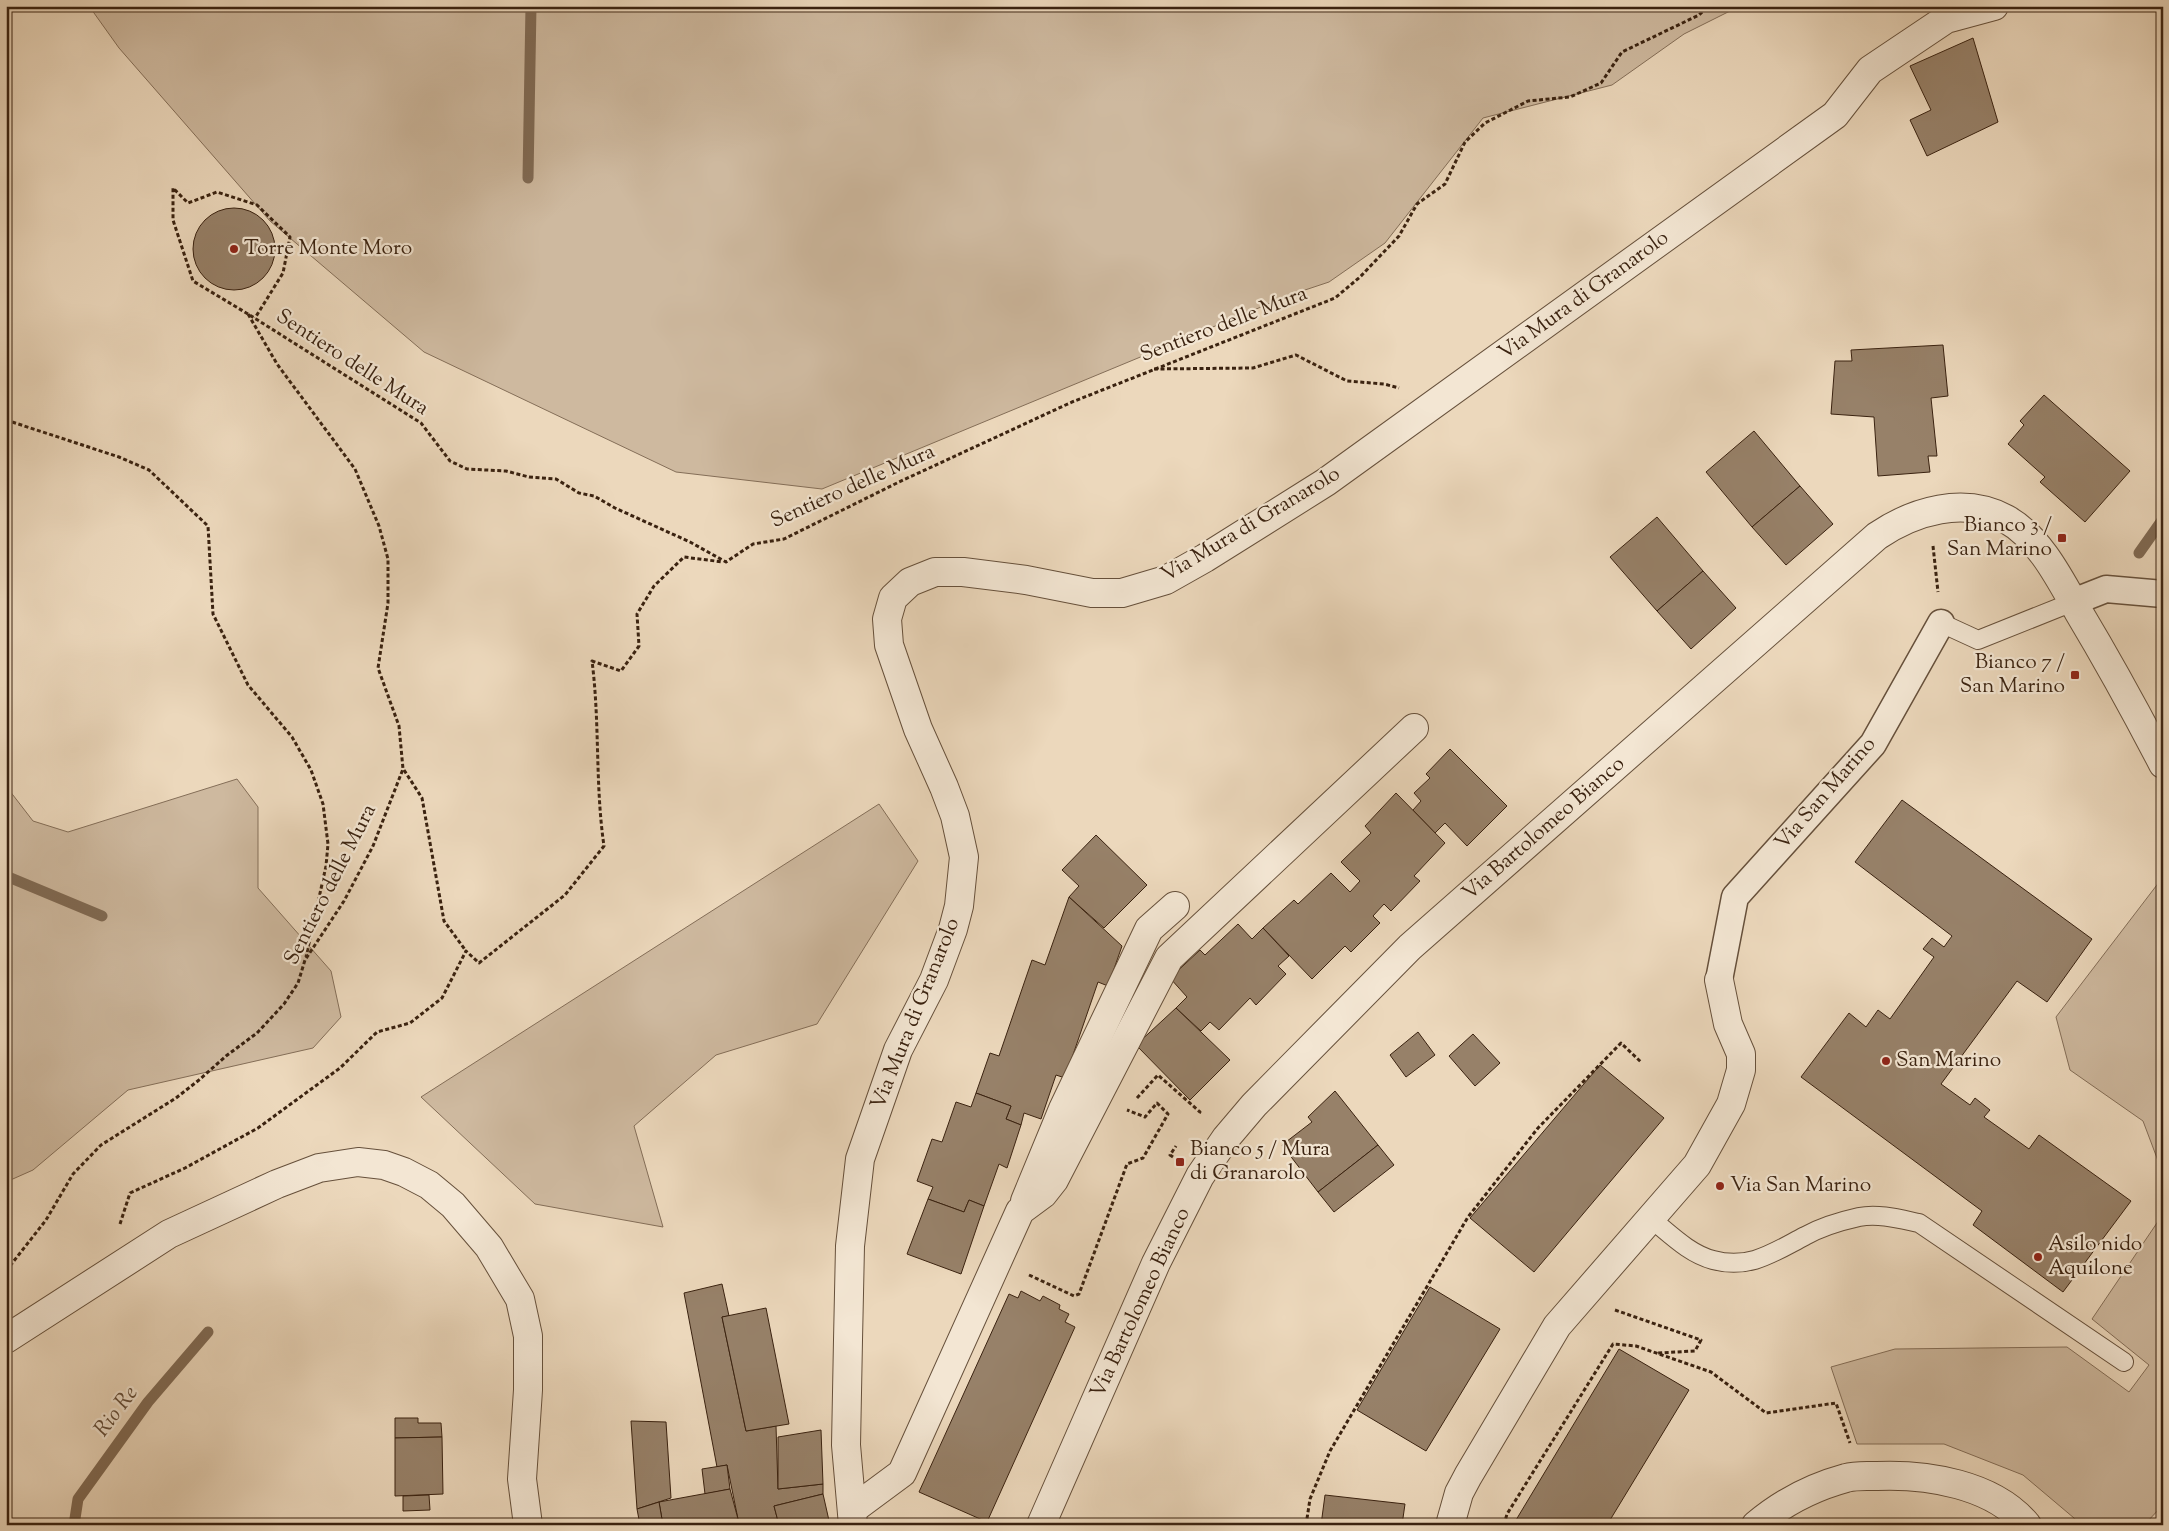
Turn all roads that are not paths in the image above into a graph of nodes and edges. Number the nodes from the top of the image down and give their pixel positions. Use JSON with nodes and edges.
{"nodes":[{"id":1,"x":1994,"y":6,"type":"edge"},
{"id":2,"x":2163,"y":594,"type":"edge"},
{"id":3,"x":2073,"y":602,"type":"junction"},
{"id":4,"x":1941,"y":623,"type":"joint"},
{"id":5,"x":1414,"y":728,"type":"dead end"},
{"id":6,"x":2163,"y":764,"type":"edge"},
{"id":7,"x":1174,"y":906,"type":"dead end"},
{"id":8,"x":1719,"y":980,"type":"joint"},
{"id":9,"x":1020,"y":1211,"type":"junction"},
{"id":10,"x":1650,"y":1218,"type":"junction"},
{"id":11,"x":6,"y":1339,"type":"edge"},
{"id":12,"x":2124,"y":1362,"type":"dead end"},
{"id":13,"x":853,"y":1517,"type":"edge"},
{"id":14,"x":528,"y":1525,"type":"edge"},
{"id":15,"x":1041,"y":1525,"type":"edge"},
{"id":16,"x":1450,"y":1525,"type":"edge"},
{"id":17,"x":1756,"y":1525,"type":"edge"},
{"id":18,"x":2027,"y":1525,"type":"edge"}],
"edges":[{"from":1,"to":13,"type":"street","name":"Via Mura di Granarolo"},
{"from":2,"to":3,"type":"street"},
{"from":3,"to":4,"type":"lane"},
{"from":3,"to":6,"type":"street","name":"Via Bartolomeo Bianco"},
{"from":3,"to":15,"type":"street","name":"Via Bartolomeo Bianco"},
{"from":4,"to":8,"type":"street","name":"Via San Marino"},
{"from":5,"to":9,"type":"street","name":"Via Mura di Granarolo"},
{"from":7,"to":9,"type":"street","name":"Via Mura di Granarolo"},
{"from":8,"to":10,"type":"street","name":"Via San Marino"},
{"from":9,"to":13,"type":"street","name":"Via Mura di Granarolo"},
{"from":10,"to":12,"type":"lane"},
{"from":10,"to":16,"type":"street","name":"Via San Marino"},
{"from":11,"to":14,"type":"street"},
{"from":17,"to":18,"type":"street"}]}
